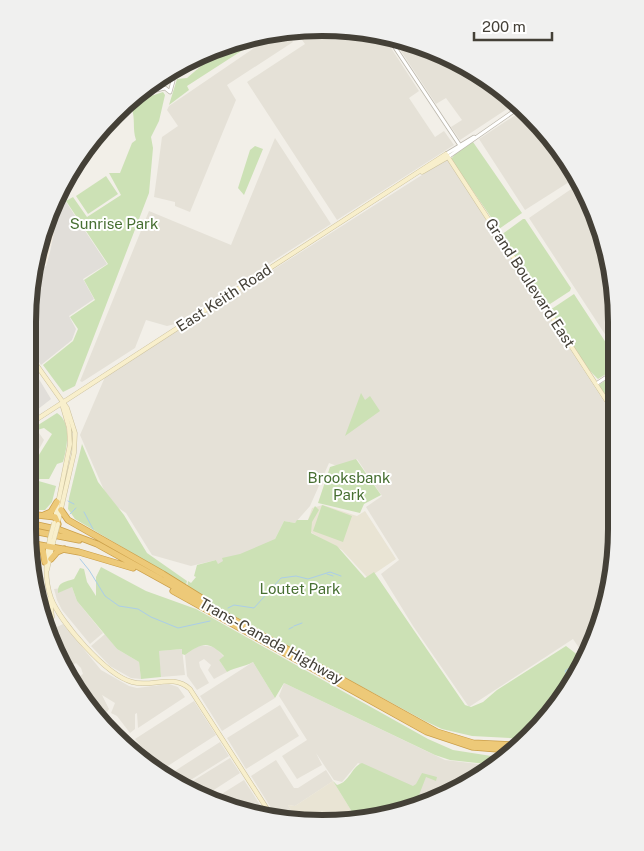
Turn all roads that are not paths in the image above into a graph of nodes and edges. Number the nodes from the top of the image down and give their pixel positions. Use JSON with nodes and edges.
{"nodes":[{"id":1,"x":394,"y":45,"type":"edge"},
{"id":2,"x":172,"y":79,"type":"edge"},
{"id":3,"x":155,"y":90,"type":"edge"},
{"id":4,"x":514,"y":111,"type":"edge"},
{"id":5,"x":474,"y":138,"type":"junction"},
{"id":6,"x":459,"y":144,"type":"junction"},
{"id":7,"x":466,"y":144,"type":"junction"},
{"id":8,"x":455,"y":152,"type":"junction"},
{"id":9,"x":447,"y":155,"type":"junction"},
{"id":10,"x":36,"y":365,"type":"edge"},
{"id":11,"x":608,"y":376,"type":"edge"},
{"id":12,"x":596,"y":384,"type":"junction"},
{"id":13,"x":608,"y":403,"type":"edge"},
{"id":14,"x":62,"y":404,"type":"junction"},
{"id":15,"x":36,"y":420,"type":"edge"},
{"id":16,"x":57,"y":502,"type":"junction"},
{"id":17,"x":61,"y":510,"type":"junction"},
{"id":18,"x":36,"y":514,"type":"edge"},
{"id":19,"x":44,"y":515,"type":"junction"},
{"id":20,"x":55,"y":522,"type":"junction"},
{"id":21,"x":36,"y":525,"type":"edge"},
{"id":22,"x":36,"y":531,"type":"edge"},
{"id":23,"x":37,"y":544,"type":"edge"},
{"id":24,"x":37,"y":546,"type":"edge"},
{"id":25,"x":51,"y":546,"type":"junction"},
{"id":26,"x":66,"y":549,"type":"junction"},
{"id":27,"x":48,"y":560,"type":"junction"},
{"id":28,"x":132,"y":568,"type":"junction"},
{"id":29,"x":50,"y":596,"type":"junction"},
{"id":30,"x":52,"y":617,"type":"dead end"},
{"id":31,"x":236,"y":622,"type":"junction"},
{"id":32,"x":509,"y":745,"type":"edge"},
{"id":33,"x":505,"y":749,"type":"edge"},
{"id":34,"x":267,"y":809,"type":"edge"}],
"edges":[{"from":1,"to":6,"type":"street"},
{"from":2,"to":3,"type":"street"},
{"from":4,"to":5,"type":"street","name":"East Keith Road"},
{"from":5,"to":6,"type":"street","name":"East Keith Road"},
{"from":5,"to":7,"type":"street","name":"East Keith Road"},
{"from":6,"to":7,"type":"street"},
{"from":6,"to":8,"type":"street"},
{"from":6,"to":9,"type":"street","name":"East Keith Road"},
{"from":7,"to":8,"type":"street","name":"East Keith Road"},
{"from":8,"to":9,"type":"street","name":"East Keith Road"},
{"from":9,"to":12,"type":"main road","name":"Grand Boulevard East"},
{"from":9,"to":14,"type":"main road","name":"East Keith Road"},
{"from":10,"to":14,"type":"main road"},
{"from":11,"to":12,"type":"street"},
{"from":12,"to":13,"type":"main road","name":"Grand Boulevard East"},
{"from":14,"to":15,"type":"main road","name":"East Keith Road"},
{"from":14,"to":16,"type":"main road"},
{"from":14,"to":17,"type":"main road"},
{"from":16,"to":19,"type":"highway"},
{"from":16,"to":20,"type":"main road"},
{"from":17,"to":20,"type":"main road"},
{"from":17,"to":31,"type":"highway"},
{"from":18,"to":19,"type":"highway"},
{"from":19,"to":20,"type":"highway"},
{"from":20,"to":25,"type":"main road","bridge":true},
{"from":21,"to":31,"type":"highway","name":"Trans-Canada Highway"},
{"from":22,"to":28,"type":"highway","name":"Trans-Canada Highway"},
{"from":23,"to":25,"type":"highway"},
{"from":24,"to":27,"type":"highway"},
{"from":25,"to":26,"type":"highway"},
{"from":25,"to":27,"type":"main road"},
{"from":26,"to":27,"type":"highway"},
{"from":26,"to":28,"type":"highway"},
{"from":27,"to":29,"type":"main road"},
{"from":28,"to":33,"type":"highway","name":"Trans-Canada Highway"},
{"from":29,"to":30,"type":"main road"},
{"from":29,"to":34,"type":"main road"},
{"from":31,"to":32,"type":"highway","name":"Trans-Canada Highway"}]}
